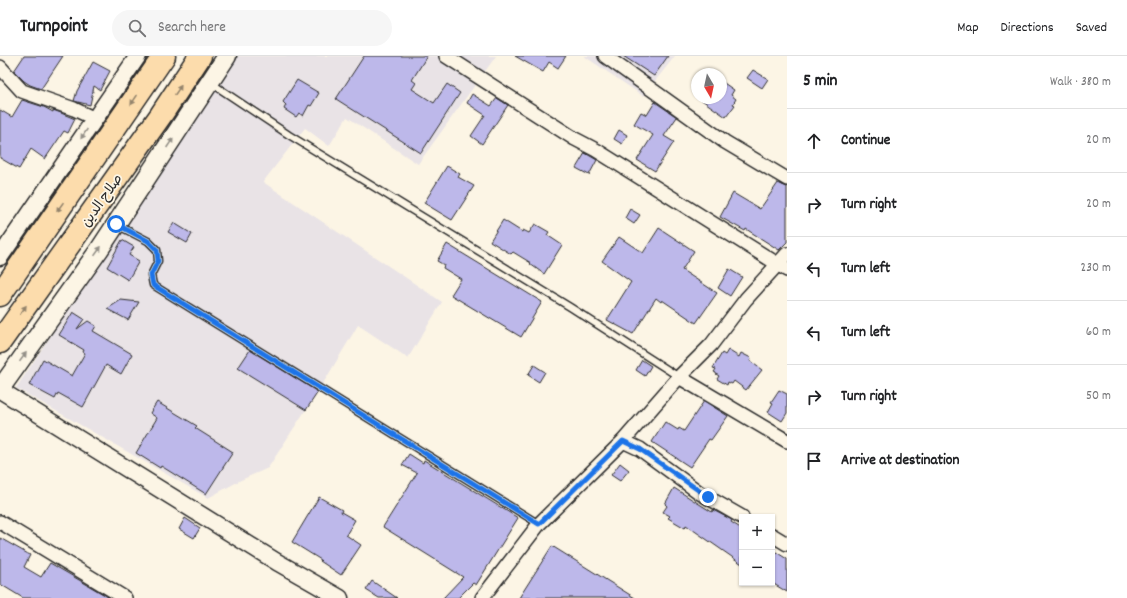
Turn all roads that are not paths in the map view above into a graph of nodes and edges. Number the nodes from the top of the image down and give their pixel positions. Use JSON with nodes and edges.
{"nodes":[{"id":1,"x":138,"y":56,"type":"edge"},
{"id":2,"x":164,"y":56,"type":"edge"},
{"id":3,"x":200,"y":56,"type":"edge"},
{"id":4,"x":227,"y":56,"type":"edge"},
{"id":5,"x":446,"y":56,"type":"edge"},
{"id":6,"x":604,"y":56,"type":"edge"},
{"id":7,"x":0,"y":67,"type":"edge"},
{"id":8,"x":210,"y":82,"type":"junction"},
{"id":9,"x":95,"y":119,"type":"junction"},
{"id":10,"x":787,"y":179,"type":"edge"},
{"id":11,"x":116,"y":224,"type":"junction"},
{"id":12,"x":787,"y":254,"type":"edge"},
{"id":13,"x":0,"y":257,"type":"edge"},
{"id":14,"x":782,"y":267,"type":"edge"},
{"id":15,"x":0,"y":295,"type":"edge"},
{"id":16,"x":0,"y":342,"type":"edge"},
{"id":17,"x":679,"y":377,"type":"junction"},
{"id":18,"x":0,"y":390,"type":"edge"},
{"id":19,"x":623,"y":441,"type":"junction"},
{"id":20,"x":787,"y":441,"type":"edge"},
{"id":21,"x":739,"y":515,"type":"edge"},
{"id":22,"x":0,"y":522,"type":"edge"},
{"id":23,"x":539,"y":524,"type":"junction"},
{"id":24,"x":775,"y":537,"type":"edge"},
{"id":25,"x":787,"y":544,"type":"edge"},
{"id":26,"x":126,"y":598,"type":"edge"},
{"id":27,"x":340,"y":598,"type":"edge"},
{"id":28,"x":482,"y":598,"type":"edge"}],
"edges":[{"from":1,"to":9,"type":"street"},
{"from":2,"to":15,"type":"highway","name":"صلاح الدين","one_way":true},
{"from":16,"to":3,"type":"highway","name":"صلاح الدين","one_way":true},
{"from":4,"to":8,"type":"main road"},
{"from":5,"to":14,"type":"street"},
{"from":6,"to":10,"type":"street"},
{"from":7,"to":9,"type":"street"},
{"from":11,"to":8,"type":"main road","one_way":true},
{"from":8,"to":17,"type":"lane"},
{"from":9,"to":13,"type":"street","one_way":true},
{"from":18,"to":11,"type":"main road","one_way":true},
{"from":11,"to":23,"type":"lane"},
{"from":12,"to":14,"type":"street"},
{"from":14,"to":17,"type":"street"},
{"from":17,"to":19,"type":"street"},
{"from":17,"to":20,"type":"street"},
{"from":18,"to":27,"type":"street"},
{"from":19,"to":21,"type":"street"},
{"from":19,"to":23,"type":"street"},
{"from":22,"to":26,"type":"street"},
{"from":23,"to":28,"type":"street"},
{"from":24,"to":25,"type":"street"}]}
